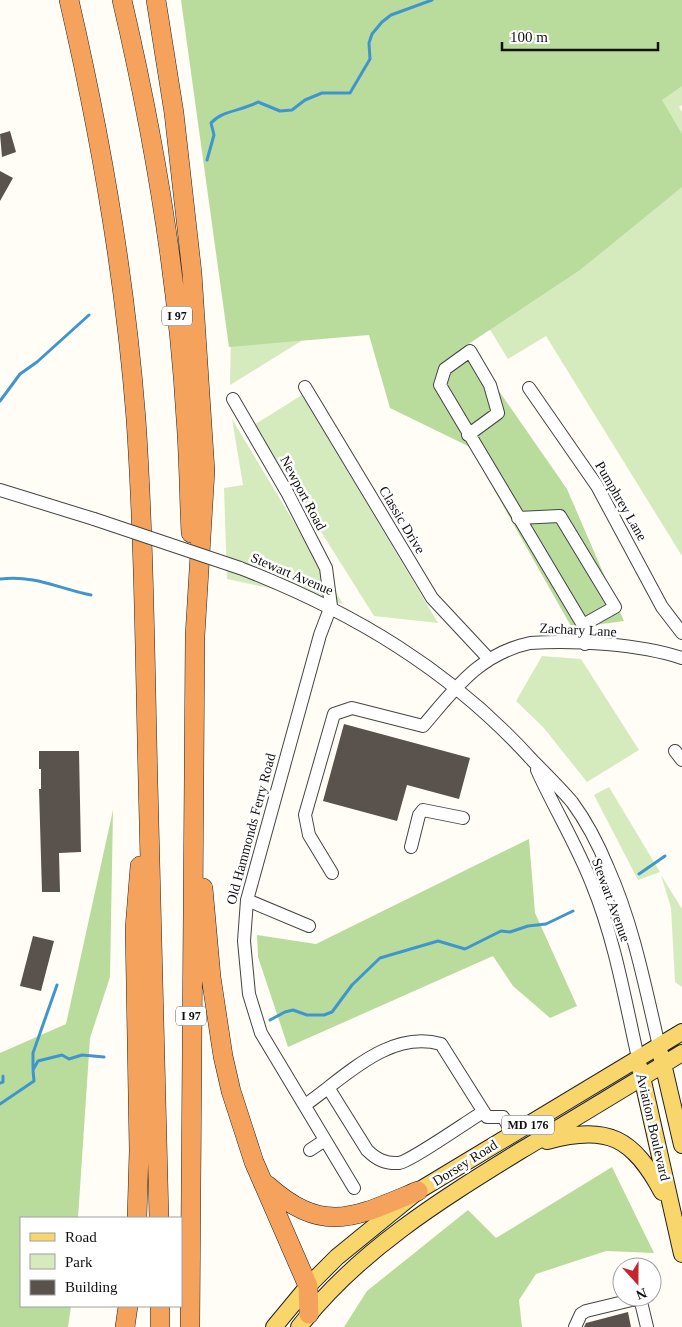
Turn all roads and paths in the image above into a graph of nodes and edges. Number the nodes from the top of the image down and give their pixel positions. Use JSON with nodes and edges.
{"nodes":[{"id":1,"x":69,"y":0,"type":"edge"},
{"id":2,"x":122,"y":0,"type":"edge"},
{"id":3,"x":156,"y":0,"type":"edge"},
{"id":4,"x":305,"y":387,"type":"dead end"},
{"id":5,"x":529,"y":388,"type":"dead end"},
{"id":6,"x":233,"y":399,"type":"dead end"},
{"id":7,"x":468,"y":435,"type":"junction"},
{"id":8,"x":0,"y":490,"type":"edge"},
{"id":9,"x":518,"y":518,"type":"junction"},
{"id":10,"x":331,"y":606,"type":"junction"},
{"id":11,"x":583,"y":625,"type":"junction"},
{"id":12,"x":682,"y":633,"type":"edge"},
{"id":13,"x":195,"y":636,"type":"junction"},
{"id":14,"x":585,"y":644,"type":"junction"},
{"id":15,"x":488,"y":658,"type":"junction"},
{"id":16,"x":682,"y":658,"type":"edge"},
{"id":17,"x":456,"y":687,"type":"junction"},
{"id":18,"x":532,"y":759,"type":"junction"},
{"id":19,"x":148,"y":765,"type":"junction"},
{"id":20,"x":194,"y":768,"type":"junction"},
{"id":21,"x":463,"y":818,"type":"dead end"},
{"id":22,"x":412,"y":847,"type":"dead end"},
{"id":23,"x":332,"y":873,"type":"dead end"},
{"id":24,"x":247,"y":900,"type":"junction"},
{"id":25,"x":309,"y":926,"type":"dead end"},
{"id":26,"x":682,"y":1032,"type":"edge"},
{"id":27,"x":658,"y":1046,"type":"junction"},
{"id":28,"x":682,"y":1053,"type":"edge"},
{"id":29,"x":638,"y":1058,"type":"junction"},
{"id":30,"x":663,"y":1065,"type":"junction"},
{"id":31,"x":642,"y":1077,"type":"junction"},
{"id":32,"x":329,"y":1089,"type":"junction"},
{"id":33,"x":305,"y":1105,"type":"junction"},
{"id":34,"x":483,"y":1112,"type":"junction"},
{"id":35,"x":513,"y":1134,"type":"junction"},
{"id":36,"x":325,"y":1140,"type":"junction"},
{"id":37,"x":682,"y":1144,"type":"edge"},
{"id":38,"x":528,"y":1146,"type":"junction"},
{"id":39,"x":310,"y":1150,"type":"dead end"},
{"id":40,"x":264,"y":1182,"type":"junction"},
{"id":41,"x":354,"y":1188,"type":"dead end"},
{"id":42,"x":418,"y":1192,"type":"junction"},
{"id":43,"x":672,"y":1211,"type":"junction"},
{"id":44,"x":137,"y":1217,"type":"edge"},
{"id":45,"x":159,"y":1217,"type":"edge"},
{"id":46,"x":682,"y":1254,"type":"edge"},
{"id":47,"x":308,"y":1286,"type":"junction"},
{"id":48,"x":128,"y":1307,"type":"edge"},
{"id":49,"x":160,"y":1307,"type":"edge"},
{"id":50,"x":304,"y":1321,"type":"edge"},
{"id":51,"x":125,"y":1327,"type":"edge"},
{"id":52,"x":160,"y":1327,"type":"edge"},
{"id":53,"x":192,"y":1327,"type":"edge"},
{"id":54,"x":274,"y":1327,"type":"edge"},
{"id":55,"x":575,"y":1327,"type":"edge"},
{"id":56,"x":647,"y":1327,"type":"edge"}],
"edges":[{"from":1,"to":19,"type":"highway"},
{"from":2,"to":13,"type":"highway","number":"I 97"},
{"from":3,"to":13,"type":"highway"},
{"from":4,"to":15,"type":"street","name":"Classic Drive"},
{"from":5,"to":12,"type":"street","name":"Pumphrey Lane"},
{"from":6,"to":10,"type":"street","name":"Newport Road"},
{"from":7,"to":7,"type":"street"},
{"from":7,"to":9,"type":"street"},
{"from":8,"to":10,"type":"street","name":"Stewart Avenue","bridge":true},
{"from":9,"to":11,"type":"street"},
{"from":9,"to":11,"type":"street"},
{"from":10,"to":17,"type":"street","name":"Stewart Avenue"},
{"from":10,"to":24,"type":"street","name":"Old Hammonds Ferry Road"},
{"from":11,"to":14,"type":"street"},
{"from":13,"to":20,"type":"highway","number":"I 97"},
{"from":14,"to":15,"type":"street","name":"Zachary Lane"},
{"from":14,"to":16,"type":"street","name":"Zachary Lane"},
{"from":15,"to":17,"type":"street","name":"Zachary Lane"},
{"from":17,"to":18,"type":"street","name":"Stewart Avenue"},
{"from":17,"to":23,"type":"street","name":"Zachary Lane"},
{"from":18,"to":27,"type":"street","name":"Stewart Avenue"},
{"from":18,"to":29,"type":"street","name":"Stewart Avenue"},
{"from":19,"to":44,"type":"highway"},
{"from":19,"to":45,"type":"highway"},
{"from":20,"to":40,"type":"highway"},
{"from":20,"to":53,"type":"highway","number":"I 97"},
{"from":21,"to":22,"type":"street"},
{"from":24,"to":25,"type":"street"},
{"from":24,"to":33,"type":"street","name":"Old Hammonds Ferry Road"},
{"from":26,"to":27,"type":"main road","name":"Dorsey Road","number":"MD 176"},
{"from":27,"to":29,"type":"main road","name":"Dorsey Road","number":"MD 176"},
{"from":27,"to":30,"type":"main road","name":"Aviation Boulevard"},
{"from":28,"to":30,"type":"main road","name":"Dorsey Road","number":"MD 176"},
{"from":29,"to":31,"type":"main road","name":"Aviation Boulevard"},
{"from":29,"to":35,"type":"main road","name":"Dorsey Road","number":"MD 176"},
{"from":30,"to":31,"type":"main road","name":"Dorsey Road","number":"MD 176"},
{"from":30,"to":37,"type":"main road","name":"Aviation Boulevard"},
{"from":31,"to":38,"type":"main road","name":"Dorsey Road","number":"MD 176"},
{"from":31,"to":43,"type":"main road","name":"Aviation Boulevard"},
{"from":32,"to":33,"type":"street"},
{"from":32,"to":34,"type":"street"},
{"from":32,"to":34,"type":"street"},
{"from":33,"to":36,"type":"street","name":"Old Hammonds Ferry Road"},
{"from":34,"to":35,"type":"street"},
{"from":35,"to":42,"type":"main road","name":"Dorsey Road","number":"MD 176"},
{"from":36,"to":39,"type":"street"},
{"from":36,"to":41,"type":"street","name":"Old Hammonds Ferry Road"},
{"from":38,"to":43,"type":"main road"},
{"from":38,"to":50,"type":"main road","name":"Dorsey Road","number":"MD 176"},
{"from":40,"to":42,"type":"highway"},
{"from":40,"to":47,"type":"highway"},
{"from":42,"to":47,"type":"main road","name":"Dorsey Road","number":"MD 176"},
{"from":43,"to":46,"type":"main road","name":"Aviation Boulevard"},
{"from":47,"to":50,"type":"highway"},
{"from":47,"to":54,"type":"main road","name":"Dorsey Road","number":"MD 176"},
{"from":48,"to":51,"type":"highway"},
{"from":49,"to":52,"type":"highway"},
{"from":55,"to":56,"type":"street"}]}
